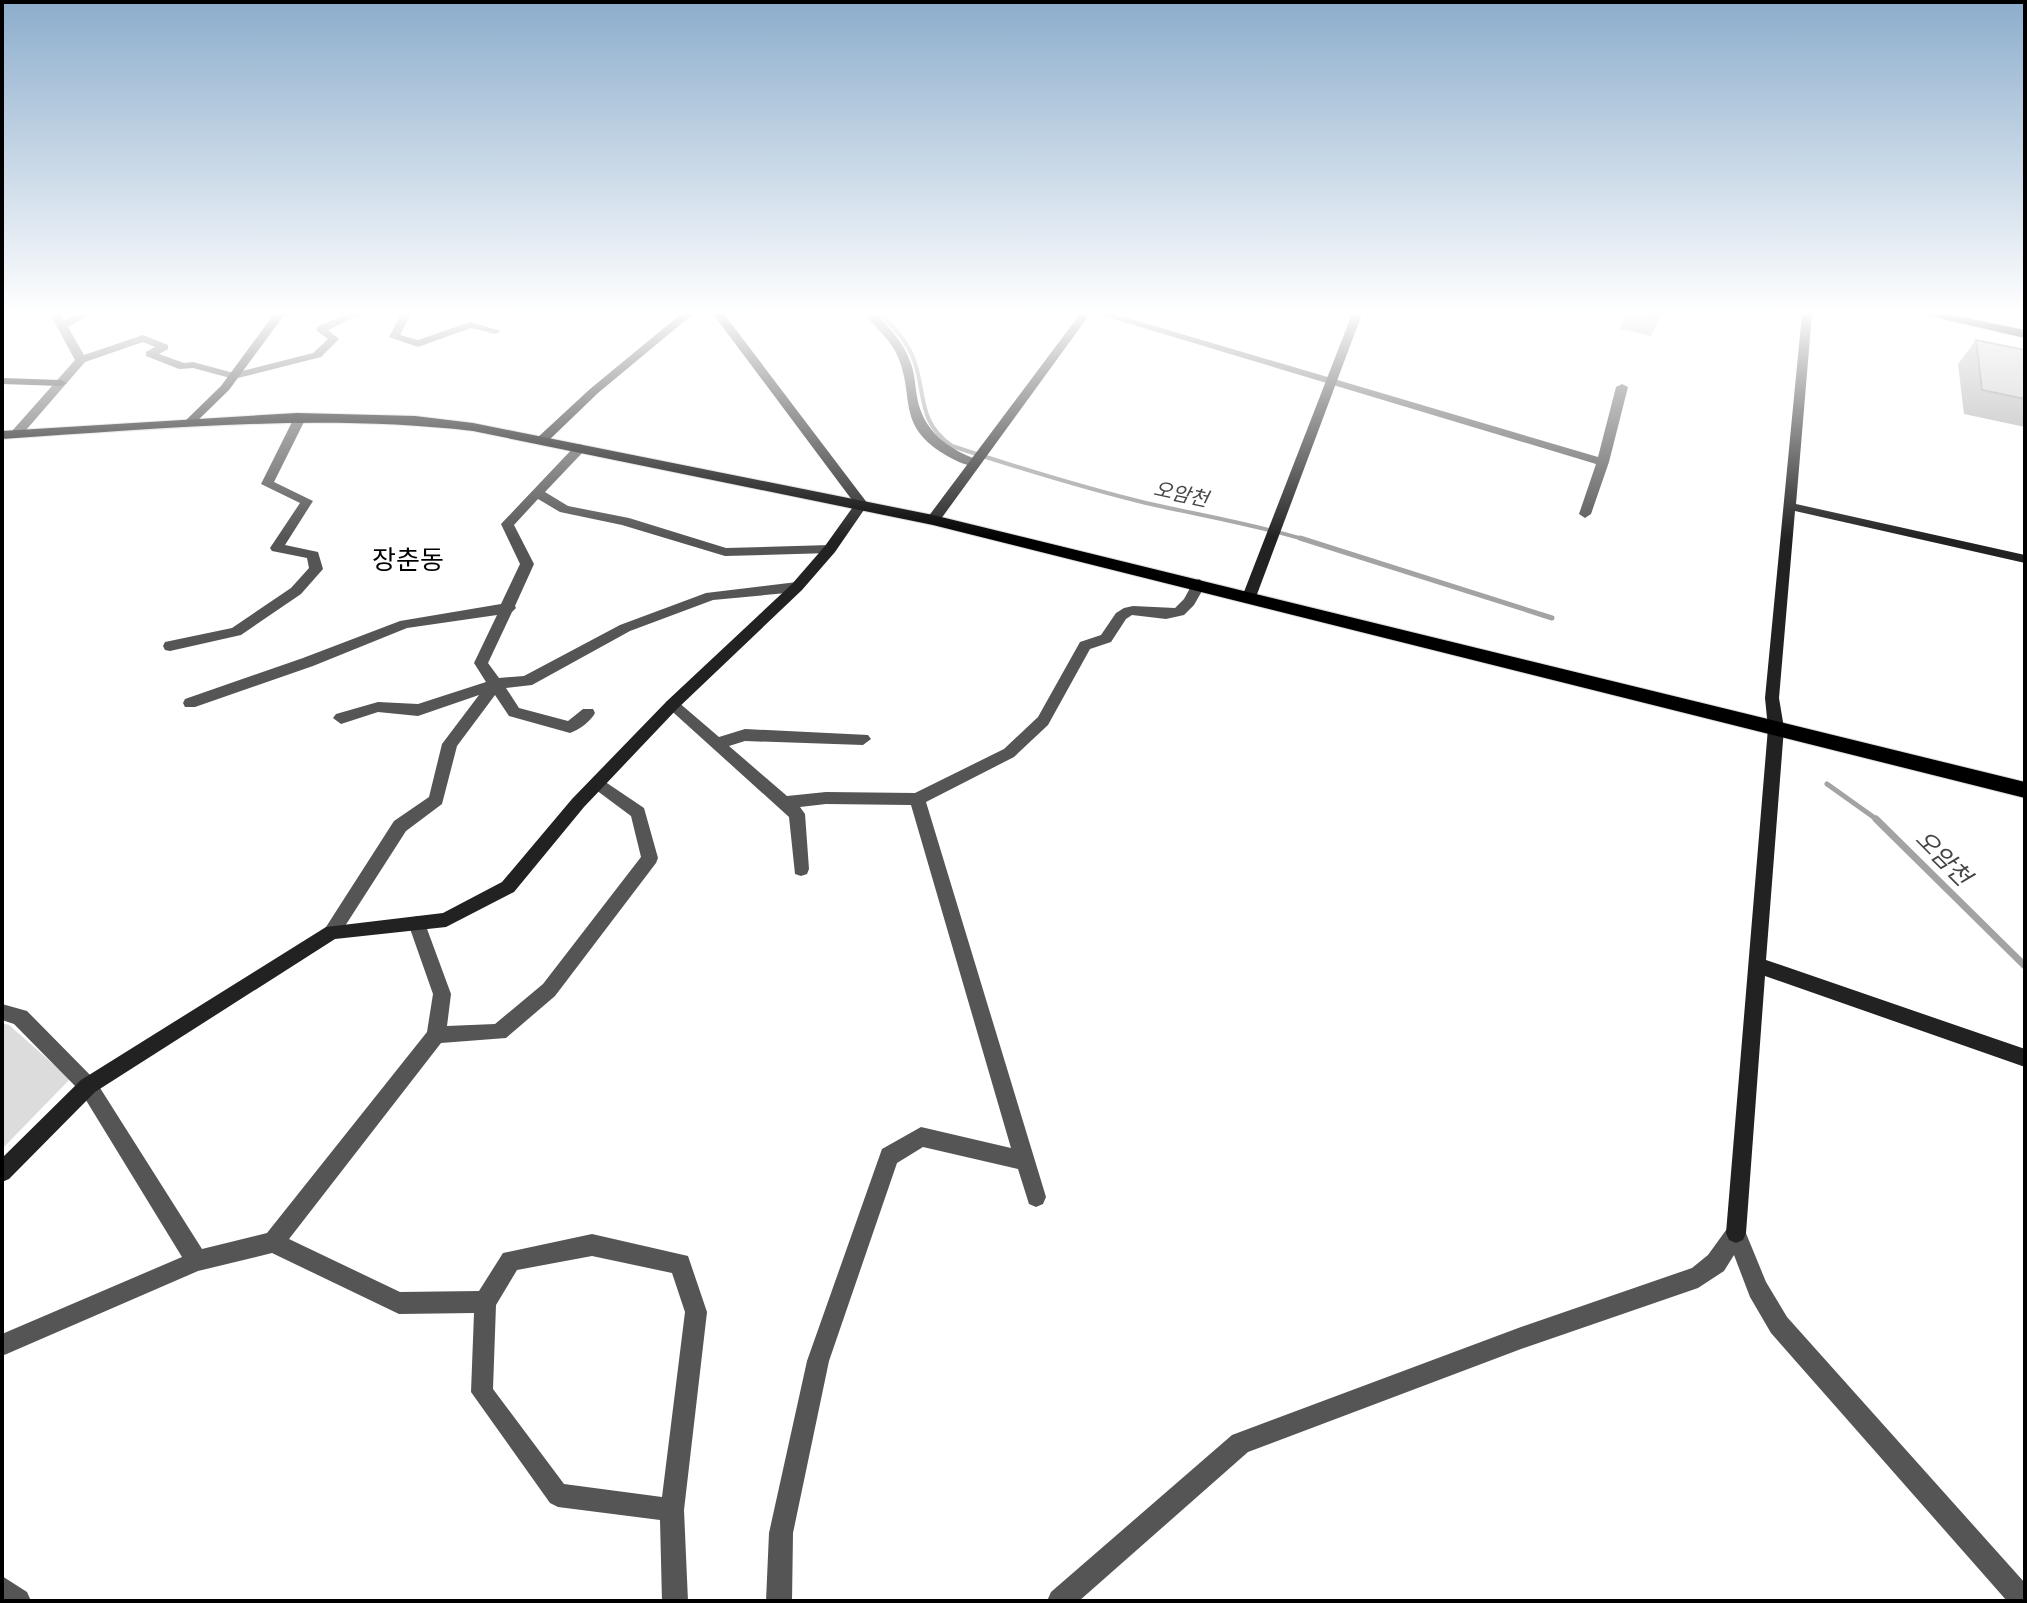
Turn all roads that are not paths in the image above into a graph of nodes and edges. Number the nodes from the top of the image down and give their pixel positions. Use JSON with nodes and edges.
{"nodes":[{"id":1,"x":55,"y":389,"type":"edge"},
{"id":2,"x":222,"y":389,"type":"edge"},
{"id":3,"x":597,"y":389,"type":"edge"},
{"id":4,"x":775,"y":389,"type":"edge"},
{"id":5,"x":910,"y":389,"type":"edge"},
{"id":6,"x":1029,"y":389,"type":"edge"},
{"id":7,"x":1330,"y":389,"type":"edge"},
{"id":8,"x":1349,"y":389,"type":"edge"},
{"id":9,"x":1622,"y":389,"type":"edge"},
{"id":10,"x":1800,"y":389,"type":"edge"},
{"id":11,"x":300,"y":418,"type":"junction"},
{"id":12,"x":188,"y":424,"type":"junction"},
{"id":13,"x":9,"y":435,"type":"edge"},
{"id":14,"x":541,"y":441,"type":"junction"},
{"id":15,"x":580,"y":448,"type":"junction"},
{"id":16,"x":1603,"y":462,"type":"junction"},
{"id":17,"x":974,"y":463,"type":"junction"},
{"id":18,"x":537,"y":493,"type":"junction"},
{"id":19,"x":862,"y":504,"type":"junction"},
{"id":20,"x":1789,"y":506,"type":"junction"},
{"id":21,"x":1585,"y":514,"type":"dead end"},
{"id":22,"x":933,"y":520,"type":"junction"},
{"id":23,"x":830,"y":549,"type":"junction"},
{"id":24,"x":2025,"y":559,"type":"edge"},
{"id":25,"x":1199,"y":584,"type":"junction"},
{"id":26,"x":797,"y":587,"type":"junction"},
{"id":27,"x":1249,"y":597,"type":"junction"},
{"id":28,"x":509,"y":608,"type":"junction"},
{"id":29,"x":170,"y":646,"type":"dead end"},
{"id":30,"x":495,"y":684,"type":"junction"},
{"id":31,"x":190,"y":703,"type":"dead end"},
{"id":32,"x":672,"y":705,"type":"junction"},
{"id":33,"x":588,"y":713,"type":"dead end"},
{"id":34,"x":341,"y":718,"type":"dead end"},
{"id":35,"x":1776,"y":728,"type":"junction"},
{"id":36,"x":863,"y":739,"type":"dead end"},
{"id":37,"x":716,"y":744,"type":"junction"},
{"id":38,"x":598,"y":783,"type":"junction"},
{"id":39,"x":2025,"y":790,"type":"edge"},
{"id":40,"x":917,"y":799,"type":"junction"},
{"id":41,"x":784,"y":803,"type":"junction"},
{"id":42,"x":801,"y":869,"type":"dead end"},
{"id":43,"x":417,"y":923,"type":"junction"},
{"id":44,"x":332,"y":932,"type":"junction"},
{"id":45,"x":1757,"y":965,"type":"junction"},
{"id":46,"x":2,"y":1012,"type":"edge"},
{"id":47,"x":436,"y":1035,"type":"junction"},
{"id":48,"x":2025,"y":1058,"type":"edge"},
{"id":49,"x":88,"y":1086,"type":"junction"},
{"id":50,"x":1026,"y":1161,"type":"junction"},
{"id":51,"x":2,"y":1172,"type":"edge"},
{"id":52,"x":1036,"y":1197,"type":"dead end"},
{"id":53,"x":1736,"y":1233,"type":"junction"},
{"id":54,"x":273,"y":1242,"type":"junction"},
{"id":55,"x":197,"y":1261,"type":"junction"},
{"id":56,"x":485,"y":1302,"type":"junction"},
{"id":57,"x":2,"y":1345,"type":"edge"},
{"id":58,"x":672,"y":1510,"type":"junction"},
{"id":59,"x":2,"y":1588,"type":"edge"},
{"id":60,"x":18,"y":1601,"type":"edge"},
{"id":61,"x":675,"y":1601,"type":"edge"},
{"id":62,"x":779,"y":1601,"type":"edge"},
{"id":63,"x":1060,"y":1601,"type":"edge"},
{"id":64,"x":2024,"y":1601,"type":"edge"}],
"edges":[{"from":1,"to":13,"type":"street"},
{"from":2,"to":12,"type":"street"},
{"from":3,"to":14,"type":"street"},
{"from":4,"to":19,"type":"street"},
{"from":5,"to":17,"type":"street"},
{"from":6,"to":17,"type":"street"},
{"from":7,"to":27,"type":"street"},
{"from":8,"to":16,"type":"street"},
{"from":9,"to":16,"type":"street"},
{"from":10,"to":20,"type":"street"},
{"from":11,"to":12,"type":"main road"},
{"from":11,"to":14,"type":"main road"},
{"from":11,"to":29,"type":"street"},
{"from":12,"to":13,"type":"main road"},
{"from":14,"to":15,"type":"main road"},
{"from":15,"to":18,"type":"street"},
{"from":15,"to":19,"type":"main road"},
{"from":16,"to":21,"type":"street"},
{"from":17,"to":22,"type":"street"},
{"from":18,"to":23,"type":"street"},
{"from":18,"to":28,"type":"street"},
{"from":19,"to":22,"type":"main road"},
{"from":19,"to":23,"type":"street"},
{"from":20,"to":24,"type":"street"},
{"from":20,"to":35,"type":"street"},
{"from":22,"to":25,"type":"main road"},
{"from":23,"to":26,"type":"street"},
{"from":25,"to":27,"type":"main road"},
{"from":25,"to":40,"type":"street"},
{"from":26,"to":30,"type":"street"},
{"from":26,"to":32,"type":"street"},
{"from":27,"to":35,"type":"main road"},
{"from":28,"to":30,"type":"street"},
{"from":28,"to":31,"type":"street"},
{"from":30,"to":33,"type":"street"},
{"from":30,"to":34,"type":"street"},
{"from":30,"to":44,"type":"street"},
{"from":32,"to":37,"type":"street"},
{"from":32,"to":38,"type":"street"},
{"from":35,"to":39,"type":"main road"},
{"from":35,"to":45,"type":"street"},
{"from":36,"to":37,"type":"street"},
{"from":37,"to":41,"type":"street"},
{"from":38,"to":43,"type":"street"},
{"from":38,"to":47,"type":"street"},
{"from":40,"to":41,"type":"street"},
{"from":40,"to":50,"type":"street"},
{"from":41,"to":42,"type":"street"},
{"from":43,"to":44,"type":"street"},
{"from":43,"to":47,"type":"street"},
{"from":44,"to":49,"type":"street"},
{"from":45,"to":48,"type":"street"},
{"from":45,"to":53,"type":"street"},
{"from":46,"to":49,"type":"street"},
{"from":47,"to":54,"type":"street"},
{"from":49,"to":51,"type":"street"},
{"from":49,"to":55,"type":"street"},
{"from":50,"to":52,"type":"street"},
{"from":50,"to":62,"type":"street"},
{"from":53,"to":63,"type":"street"},
{"from":53,"to":64,"type":"street"},
{"from":54,"to":55,"type":"street"},
{"from":54,"to":56,"type":"street"},
{"from":55,"to":57,"type":"street"},
{"from":56,"to":58,"type":"street"},
{"from":56,"to":58,"type":"street"},
{"from":58,"to":61,"type":"street"},
{"from":59,"to":60,"type":"street"}]}
